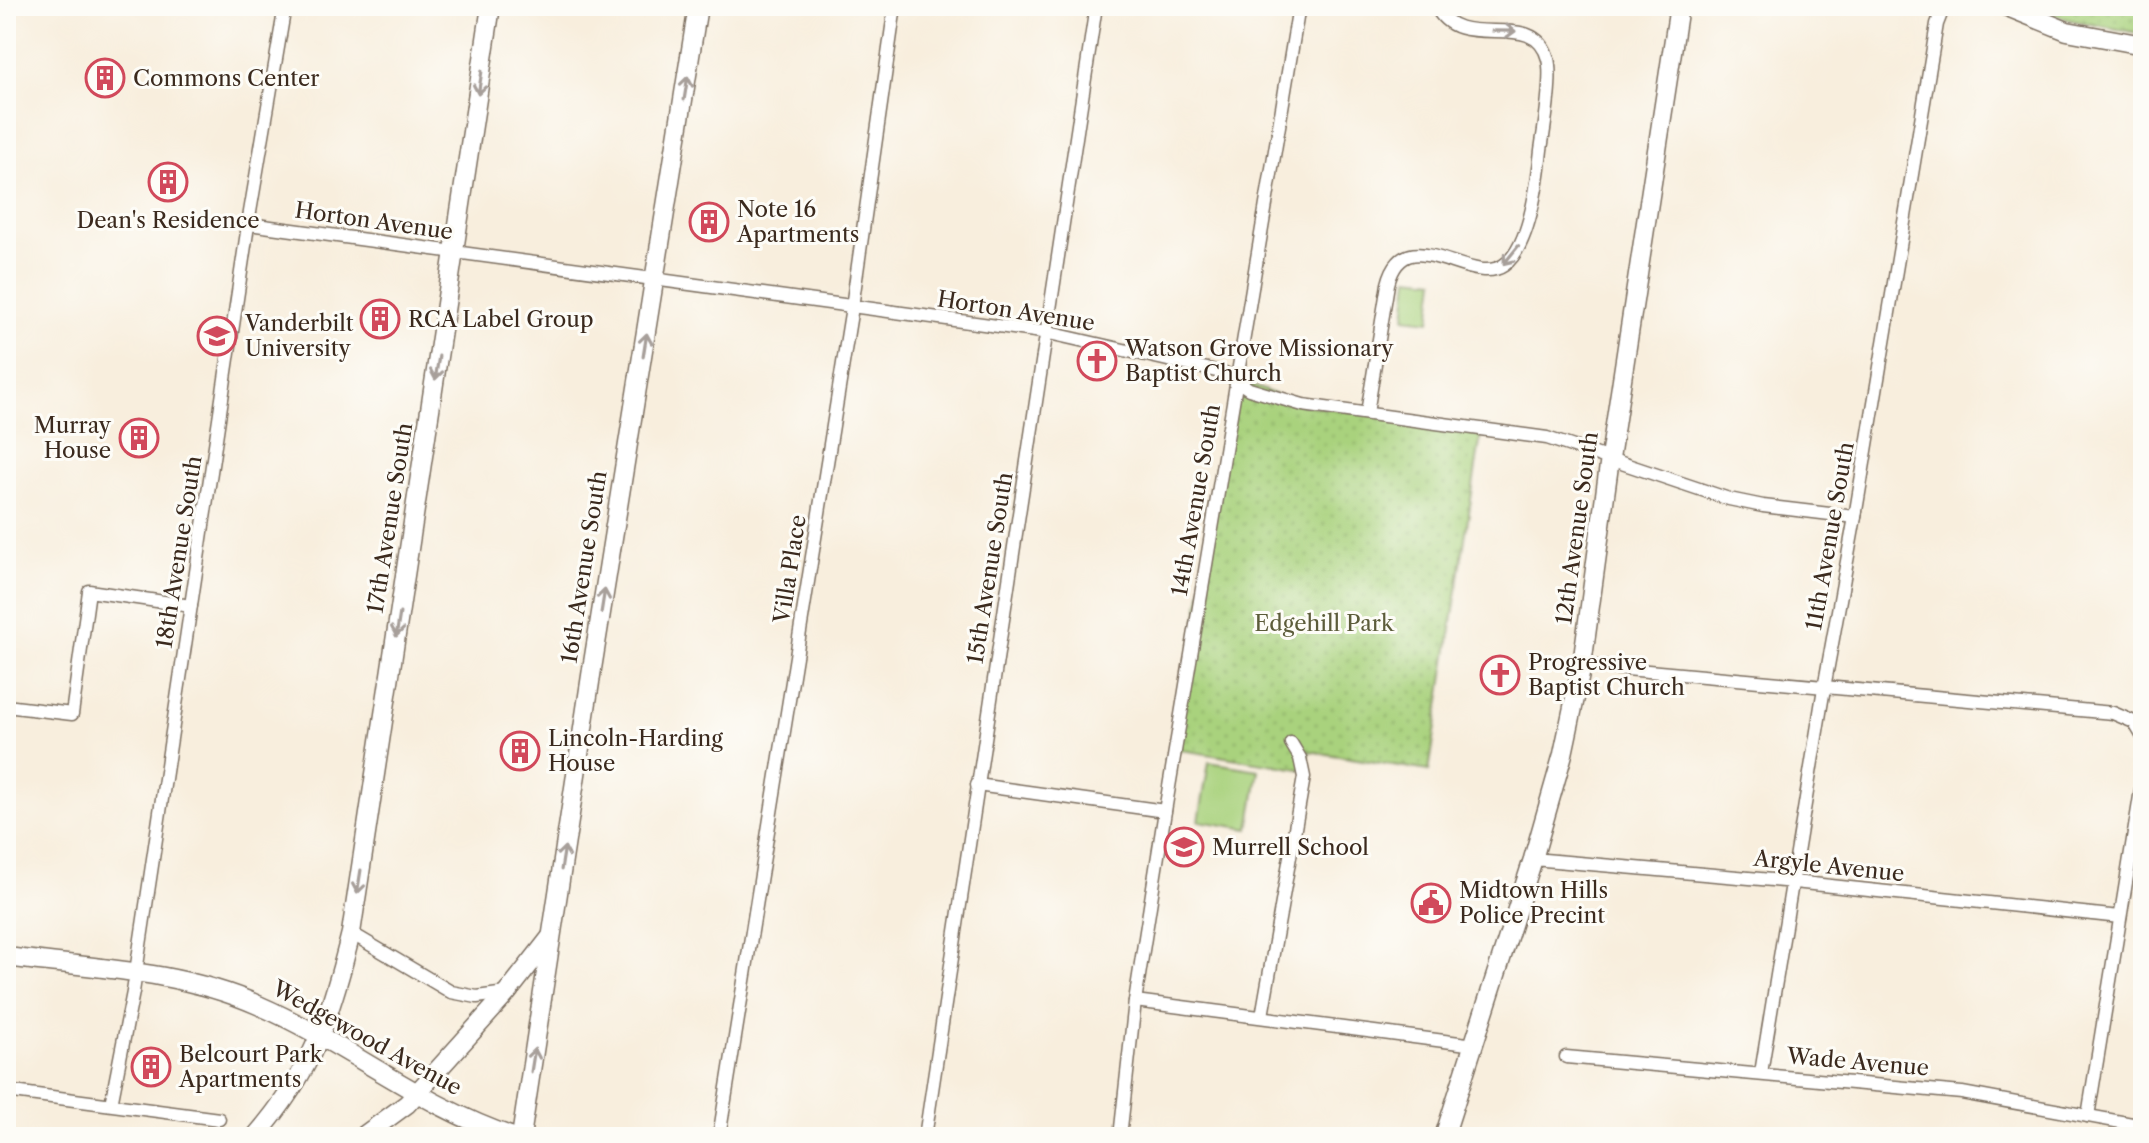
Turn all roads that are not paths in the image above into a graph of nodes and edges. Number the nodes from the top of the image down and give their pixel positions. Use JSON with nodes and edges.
{"nodes":[{"id":1,"x":285,"y":6,"type":"edge"},
{"id":2,"x":491,"y":6,"type":"edge"},
{"id":3,"x":698,"y":6,"type":"edge"},
{"id":4,"x":895,"y":6,"type":"edge"},
{"id":5,"x":1096,"y":6,"type":"edge"},
{"id":6,"x":1299,"y":6,"type":"edge"},
{"id":7,"x":1436,"y":6,"type":"edge"},
{"id":8,"x":1679,"y":6,"type":"edge"},
{"id":9,"x":1944,"y":6,"type":"edge"},
{"id":10,"x":2005,"y":6,"type":"edge"},
{"id":11,"x":2143,"y":45,"type":"edge"},
{"id":12,"x":249,"y":224,"type":"junction"},
{"id":13,"x":454,"y":253,"type":"junction"},
{"id":14,"x":656,"y":281,"type":"junction"},
{"id":15,"x":852,"y":307,"type":"junction"},
{"id":16,"x":1049,"y":333,"type":"junction"},
{"id":17,"x":1237,"y":380,"type":"junction"},
{"id":18,"x":1367,"y":413,"type":"junction"},
{"id":19,"x":1610,"y":458,"type":"junction"},
{"id":20,"x":1855,"y":517,"type":"junction"},
{"id":21,"x":191,"y":606,"type":"junction"},
{"id":22,"x":1582,"y":665,"type":"junction"},
{"id":23,"x":1824,"y":688,"type":"junction"},
{"id":24,"x":6,"y":706,"type":"edge"},
{"id":25,"x":2143,"y":737,"type":"edge"},
{"id":26,"x":1291,"y":743,"type":"dead end"},
{"id":27,"x":2143,"y":778,"type":"edge"},
{"id":28,"x":977,"y":785,"type":"junction"},
{"id":29,"x":2141,"y":810,"type":"edge"},
{"id":30,"x":1165,"y":811,"type":"junction"},
{"id":31,"x":1533,"y":859,"type":"junction"},
{"id":32,"x":1794,"y":882,"type":"junction"},
{"id":33,"x":2120,"y":917,"type":"junction"},
{"id":34,"x":351,"y":933,"type":"junction"},
{"id":35,"x":552,"y":935,"type":"junction"},
{"id":36,"x":6,"y":957,"type":"edge"},
{"id":37,"x":136,"y":973,"type":"junction"},
{"id":38,"x":507,"y":993,"type":"junction"},
{"id":39,"x":1135,"y":1001,"type":"junction"},
{"id":40,"x":1262,"y":1016,"type":"junction"},
{"id":41,"x":321,"y":1035,"type":"junction"},
{"id":42,"x":1475,"y":1045,"type":"junction"},
{"id":43,"x":1566,"y":1057,"type":"dead end"},
{"id":44,"x":1761,"y":1073,"type":"junction"},
{"id":45,"x":6,"y":1091,"type":"edge"},
{"id":46,"x":417,"y":1092,"type":"junction"},
{"id":47,"x":111,"y":1104,"type":"junction"},
{"id":48,"x":2088,"y":1116,"type":"junction"},
{"id":49,"x":219,"y":1119,"type":"dead end"},
{"id":50,"x":2143,"y":1126,"type":"edge"},
{"id":51,"x":255,"y":1137,"type":"edge"},
{"id":52,"x":362,"y":1137,"type":"edge"},
{"id":53,"x":513,"y":1137,"type":"edge"},
{"id":54,"x":521,"y":1137,"type":"edge"},
{"id":55,"x":719,"y":1137,"type":"edge"},
{"id":56,"x":925,"y":1137,"type":"edge"},
{"id":57,"x":1120,"y":1137,"type":"edge"},
{"id":58,"x":1444,"y":1137,"type":"edge"}],
"edges":[{"from":1,"to":12,"type":"street","name":"18th Avenue South"},
{"from":2,"to":13,"type":"main road","name":"17th Avenue South","one_way":true},
{"from":14,"to":3,"type":"main road","name":"16th Avenue South","one_way":true},
{"from":4,"to":15,"type":"street","name":"Villa Place"},
{"from":5,"to":16,"type":"street","name":"15th Avenue South"},
{"from":6,"to":17,"type":"street","name":"14th Avenue South"},
{"from":7,"to":18,"type":"street","one_way":true},
{"from":8,"to":19,"type":"main road","name":"12th Avenue South"},
{"from":9,"to":20,"type":"street","name":"11th Avenue South"},
{"from":10,"to":11,"type":"main road"},
{"from":12,"to":13,"type":"street","name":"Horton Avenue"},
{"from":12,"to":21,"type":"street","name":"18th Avenue South"},
{"from":13,"to":14,"type":"street","name":"Horton Avenue"},
{"from":13,"to":34,"type":"main road","name":"17th Avenue South","one_way":true},
{"from":14,"to":15,"type":"street","name":"Horton Avenue"},
{"from":35,"to":14,"type":"main road","name":"16th Avenue South","one_way":true},
{"from":15,"to":16,"type":"street","name":"Horton Avenue"},
{"from":15,"to":55,"type":"street","name":"Villa Place"},
{"from":16,"to":17,"type":"street","name":"Horton Avenue"},
{"from":16,"to":28,"type":"street","name":"15th Avenue South"},
{"from":17,"to":18,"type":"street","name":"Horton Avenue"},
{"from":17,"to":30,"type":"street","name":"14th Avenue South"},
{"from":18,"to":19,"type":"street","name":"Horton Avenue"},
{"from":19,"to":20,"type":"street","name":"Horton Avenue"},
{"from":19,"to":22,"type":"main road","name":"12th Avenue South"},
{"from":20,"to":23,"type":"street","name":"11th Avenue South"},
{"from":21,"to":24,"type":"street"},
{"from":21,"to":37,"type":"street","name":"18th Avenue South"},
{"from":22,"to":23,"type":"street"},
{"from":22,"to":31,"type":"main road","name":"12th Avenue South"},
{"from":23,"to":25,"type":"street"},
{"from":23,"to":32,"type":"street","name":"11th Avenue South"},
{"from":26,"to":40,"type":"street"},
{"from":27,"to":29,"type":"street"},
{"from":28,"to":30,"type":"street"},
{"from":28,"to":56,"type":"street","name":"15th Avenue South"},
{"from":29,"to":33,"type":"street"},
{"from":30,"to":39,"type":"street","name":"14th Avenue South"},
{"from":31,"to":32,"type":"street","name":"Argyle Avenue"},
{"from":31,"to":42,"type":"main road","name":"12th Avenue South"},
{"from":32,"to":33,"type":"street","name":"Argyle Avenue"},
{"from":32,"to":44,"type":"street","name":"11th Avenue South"},
{"from":33,"to":48,"type":"street"},
{"from":34,"to":38,"type":"street"},
{"from":34,"to":41,"type":"main road","name":"17th Avenue South"},
{"from":35,"to":38,"type":"main road"},
{"from":54,"to":35,"type":"main road","name":"16th Avenue South","one_way":true},
{"from":36,"to":37,"type":"main road","name":"Wedgewood Avenue"},
{"from":37,"to":41,"type":"main road","name":"Wedgewood Avenue"},
{"from":37,"to":47,"type":"street","name":"18th Avenue South"},
{"from":38,"to":46,"type":"main road"},
{"from":39,"to":40,"type":"street"},
{"from":39,"to":57,"type":"street","name":"14th Avenue South"},
{"from":40,"to":42,"type":"street"},
{"from":41,"to":46,"type":"main road","name":"Wedgewood Avenue"},
{"from":41,"to":51,"type":"main road","name":"17th Avenue South"},
{"from":42,"to":58,"type":"main road","name":"12th Avenue South"},
{"from":43,"to":44,"type":"street","name":"Wade Avenue"},
{"from":44,"to":48,"type":"street","name":"Wade Avenue"},
{"from":45,"to":47,"type":"street"},
{"from":46,"to":52,"type":"main road"},
{"from":46,"to":53,"type":"main road","name":"Wedgewood Avenue"},
{"from":47,"to":49,"type":"street"},
{"from":48,"to":50,"type":"street","name":"Wade Avenue"}]}
